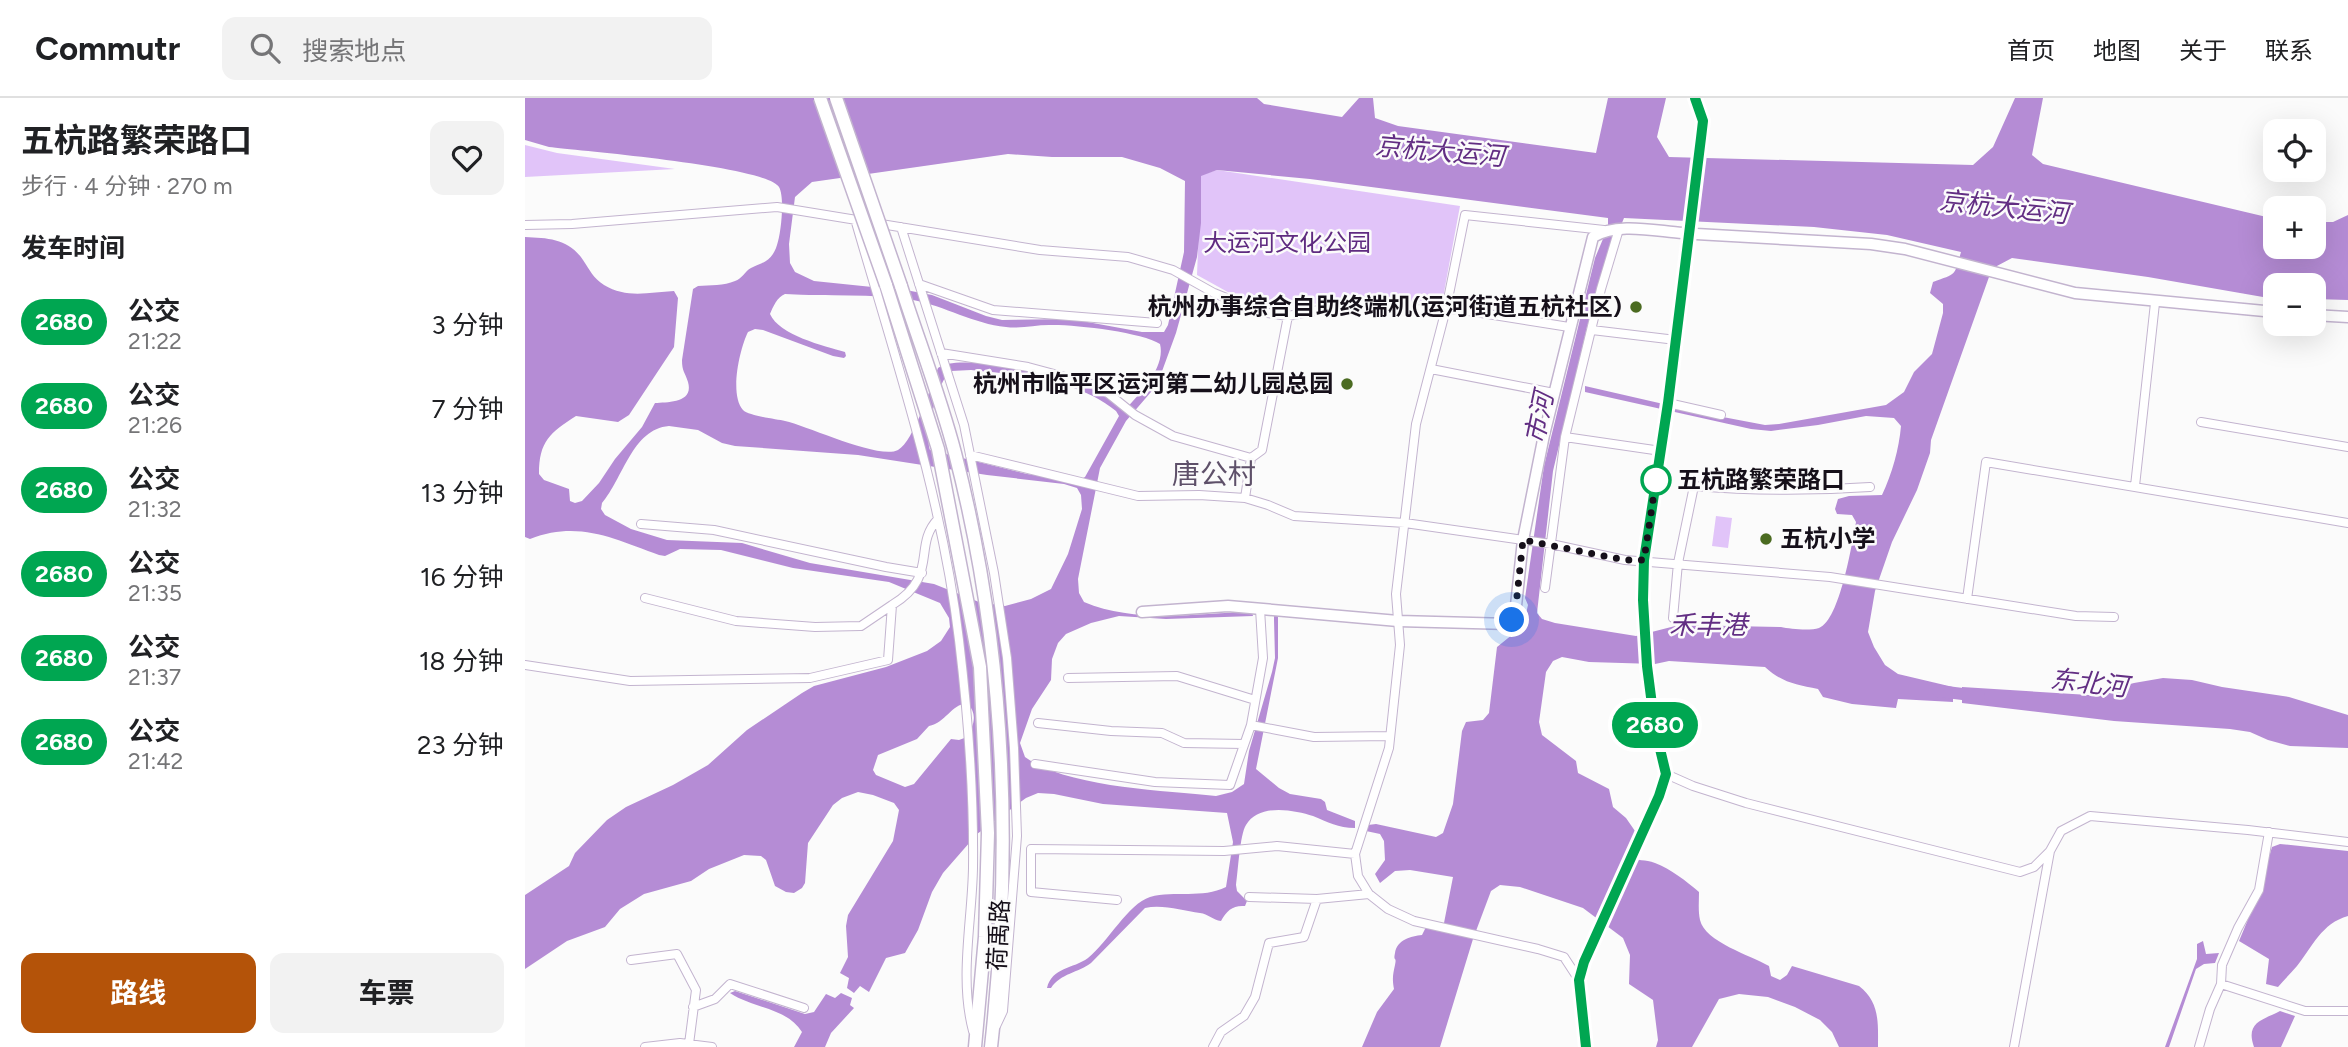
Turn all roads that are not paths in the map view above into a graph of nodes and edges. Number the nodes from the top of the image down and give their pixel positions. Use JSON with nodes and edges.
{"nodes":[{"id":1,"x":820,"y":98,"type":"edge"},
{"id":2,"x":836,"y":98,"type":"edge"},
{"id":3,"x":1695,"y":98,"type":"edge"},
{"id":4,"x":855,"y":219,"type":"junction"},
{"id":5,"x":525,"y":225,"type":"edge"},
{"id":6,"x":901,"y":227,"type":"junction"},
{"id":7,"x":1619,"y":229,"type":"junction"},
{"id":8,"x":1604,"y":230,"type":"junction"},
{"id":9,"x":1690,"y":230,"type":"junction"},
{"id":10,"x":920,"y":288,"type":"junction"},
{"id":11,"x":2155,"y":303,"type":"junction"},
{"id":12,"x":1446,"y":309,"type":"junction"},
{"id":13,"x":2263,"y":311,"type":"edge"},
{"id":14,"x":2326,"y":315,"type":"edge"},
{"id":15,"x":1288,"y":316,"type":"junction"},
{"id":16,"x":2348,"y":317,"type":"edge"},
{"id":17,"x":1157,"y":323,"type":"dead end"},
{"id":18,"x":1569,"y":327,"type":"junction"},
{"id":19,"x":1592,"y":330,"type":"junction"},
{"id":20,"x":1676,"y":340,"type":"junction"},
{"id":21,"x":941,"y":353,"type":"junction"},
{"id":22,"x":1431,"y":369,"type":"junction"},
{"id":23,"x":1554,"y":393,"type":"junction"},
{"id":24,"x":1667,"y":408,"type":"junction"},
{"id":25,"x":1721,"y":415,"type":"dead end"},
{"id":26,"x":2201,"y":422,"type":"dead end"},
{"id":27,"x":1565,"y":437,"type":"junction"},
{"id":28,"x":2348,"y":447,"type":"edge"},
{"id":29,"x":1661,"y":451,"type":"junction"},
{"id":30,"x":970,"y":458,"type":"junction"},
{"id":31,"x":1251,"y":458,"type":"junction"},
{"id":32,"x":2135,"y":486,"type":"junction"},
{"id":33,"x":1870,"y":487,"type":"dead end"},
{"id":34,"x":1245,"y":498,"type":"junction"},
{"id":35,"x":938,"y":519,"type":"junction"},
{"id":36,"x":1405,"y":523,"type":"junction"},
{"id":37,"x":2348,"y":523,"type":"edge"},
{"id":38,"x":641,"y":524,"type":"dead end"},
{"id":39,"x":1523,"y":540,"type":"junction"},
{"id":40,"x":1551,"y":544,"type":"junction"},
{"id":41,"x":1644,"y":560,"type":"junction"},
{"id":42,"x":1678,"y":563,"type":"junction"},
{"id":43,"x":922,"y":573,"type":"junction"},
{"id":44,"x":1545,"y":588,"type":"dead end"},
{"id":45,"x":645,"y":598,"type":"dead end"},
{"id":46,"x":1967,"y":599,"type":"junction"},
{"id":47,"x":892,"y":605,"type":"junction"},
{"id":48,"x":1260,"y":609,"type":"junction"},
{"id":49,"x":1142,"y":612,"type":"dead end"},
{"id":50,"x":2114,"y":617,"type":"dead end"},
{"id":51,"x":1672,"y":618,"type":"dead end"},
{"id":52,"x":1398,"y":621,"type":"junction"},
{"id":53,"x":525,"y":665,"type":"edge"},
{"id":54,"x":1068,"y":678,"type":"dead end"},
{"id":55,"x":1255,"y":700,"type":"junction"},
{"id":56,"x":1038,"y":723,"type":"dead end"},
{"id":57,"x":1251,"y":725,"type":"junction"},
{"id":58,"x":1390,"y":736,"type":"junction"},
{"id":59,"x":1244,"y":744,"type":"junction"},
{"id":60,"x":1035,"y":764,"type":"dead end"},
{"id":61,"x":1666,"y":774,"type":"junction"},
{"id":62,"x":1010,"y":821,"type":"junction"},
{"id":63,"x":2269,"y":832,"type":"junction"},
{"id":64,"x":2348,"y":842,"type":"edge"},
{"id":65,"x":2050,"y":851,"type":"junction"},
{"id":66,"x":1355,"y":854,"type":"junction"},
{"id":67,"x":1369,"y":894,"type":"junction"},
{"id":68,"x":1249,"y":897,"type":"dead end"},
{"id":69,"x":1317,"y":899,"type":"junction"},
{"id":70,"x":1117,"y":900,"type":"dead end"},
{"id":71,"x":631,"y":960,"type":"dead end"},
{"id":72,"x":1579,"y":980,"type":"junction"},
{"id":73,"x":2221,"y":984,"type":"junction"},
{"id":74,"x":694,"y":1007,"type":"junction"},
{"id":75,"x":804,"y":1008,"type":"dead end"},
{"id":76,"x":2348,"y":1012,"type":"edge"},
{"id":77,"x":992,"y":1041,"type":"edge"},
{"id":78,"x":689,"y":1044,"type":"junction"},
{"id":79,"x":976,"y":1044,"type":"edge"},
{"id":80,"x":645,"y":1047,"type":"edge"},
{"id":81,"x":712,"y":1047,"type":"edge"},
{"id":82,"x":1213,"y":1047,"type":"edge"},
{"id":83,"x":1585,"y":1047,"type":"edge"},
{"id":84,"x":2014,"y":1047,"type":"edge"},
{"id":85,"x":2199,"y":1047,"type":"edge"}],
"edges":[{"from":1,"to":79,"type":"main road","name":"荷禹路","bridge":true},
{"from":2,"to":62,"type":"main road","name":"荷禹路","bridge":true},
{"from":3,"to":9,"type":"street"},
{"from":4,"to":5,"type":"street"},
{"from":4,"to":6,"type":"street"},
{"from":4,"to":35,"type":"street"},
{"from":6,"to":10,"type":"street"},
{"from":6,"to":15,"type":"street"},
{"from":7,"to":8,"type":"street"},
{"from":7,"to":9,"type":"street"},
{"from":7,"to":19,"type":"street"},
{"from":8,"to":12,"type":"street"},
{"from":8,"to":18,"type":"street"},
{"from":9,"to":11,"type":"street"},
{"from":9,"to":20,"type":"street"},
{"from":10,"to":17,"type":"street"},
{"from":10,"to":21,"type":"street"},
{"from":11,"to":13,"type":"street"},
{"from":11,"to":32,"type":"street"},
{"from":12,"to":15,"type":"street"},
{"from":12,"to":18,"type":"street"},
{"from":12,"to":22,"type":"street"},
{"from":14,"to":16,"type":"street"},
{"from":15,"to":31,"type":"street"},
{"from":18,"to":23,"type":"street"},
{"from":19,"to":20,"type":"street"},
{"from":19,"to":27,"type":"street"},
{"from":20,"to":24,"type":"street"},
{"from":21,"to":30,"type":"street"},
{"from":21,"to":31,"type":"street"},
{"from":22,"to":23,"type":"street"},
{"from":22,"to":36,"type":"street"},
{"from":23,"to":39,"type":"street"},
{"from":24,"to":25,"type":"street"},
{"from":24,"to":29,"type":"street"},
{"from":26,"to":28,"type":"street"},
{"from":27,"to":29,"type":"street"},
{"from":27,"to":40,"type":"street"},
{"from":29,"to":41,"type":"street"},
{"from":30,"to":34,"type":"street"},
{"from":30,"to":62,"type":"street"},
{"from":31,"to":34,"type":"street"},
{"from":32,"to":37,"type":"street"},
{"from":32,"to":46,"type":"street"},
{"from":33,"to":42,"type":"street"},
{"from":34,"to":36,"type":"street"},
{"from":35,"to":43,"type":"street"},
{"from":35,"to":79,"type":"street"},
{"from":36,"to":39,"type":"street"},
{"from":36,"to":52,"type":"street"},
{"from":38,"to":43,"type":"street"},
{"from":39,"to":40,"type":"street"},
{"from":39,"to":52,"type":"street"},
{"from":40,"to":41,"type":"street"},
{"from":40,"to":44,"type":"street"},
{"from":41,"to":42,"type":"street"},
{"from":41,"to":61,"type":"street"},
{"from":42,"to":46,"type":"street"},
{"from":42,"to":51,"type":"street"},
{"from":43,"to":47,"type":"street"},
{"from":45,"to":47,"type":"street"},
{"from":46,"to":50,"type":"street"},
{"from":47,"to":53,"type":"street"},
{"from":48,"to":49,"type":"street"},
{"from":48,"to":52,"type":"street"},
{"from":48,"to":55,"type":"street"},
{"from":52,"to":58,"type":"street"},
{"from":54,"to":55,"type":"street"},
{"from":55,"to":57,"type":"street"},
{"from":56,"to":59,"type":"street"},
{"from":57,"to":58,"type":"street"},
{"from":57,"to":59,"type":"street"},
{"from":58,"to":66,"type":"street"},
{"from":59,"to":60,"type":"street"},
{"from":61,"to":65,"type":"street"},
{"from":61,"to":72,"type":"street"},
{"from":62,"to":77,"type":"main road","name":"荷禹路"},
{"from":63,"to":64,"type":"street"},
{"from":63,"to":65,"type":"street"},
{"from":63,"to":73,"type":"street"},
{"from":65,"to":84,"type":"street"},
{"from":66,"to":67,"type":"street"},
{"from":66,"to":70,"type":"street"},
{"from":67,"to":69,"type":"street"},
{"from":67,"to":72,"type":"street"},
{"from":68,"to":69,"type":"street"},
{"from":69,"to":82,"type":"street"},
{"from":71,"to":74,"type":"street"},
{"from":72,"to":83,"type":"street"},
{"from":73,"to":76,"type":"street"},
{"from":73,"to":85,"type":"street"},
{"from":74,"to":75,"type":"street"},
{"from":74,"to":78,"type":"street"},
{"from":78,"to":80,"type":"street"},
{"from":78,"to":81,"type":"street"}]}
